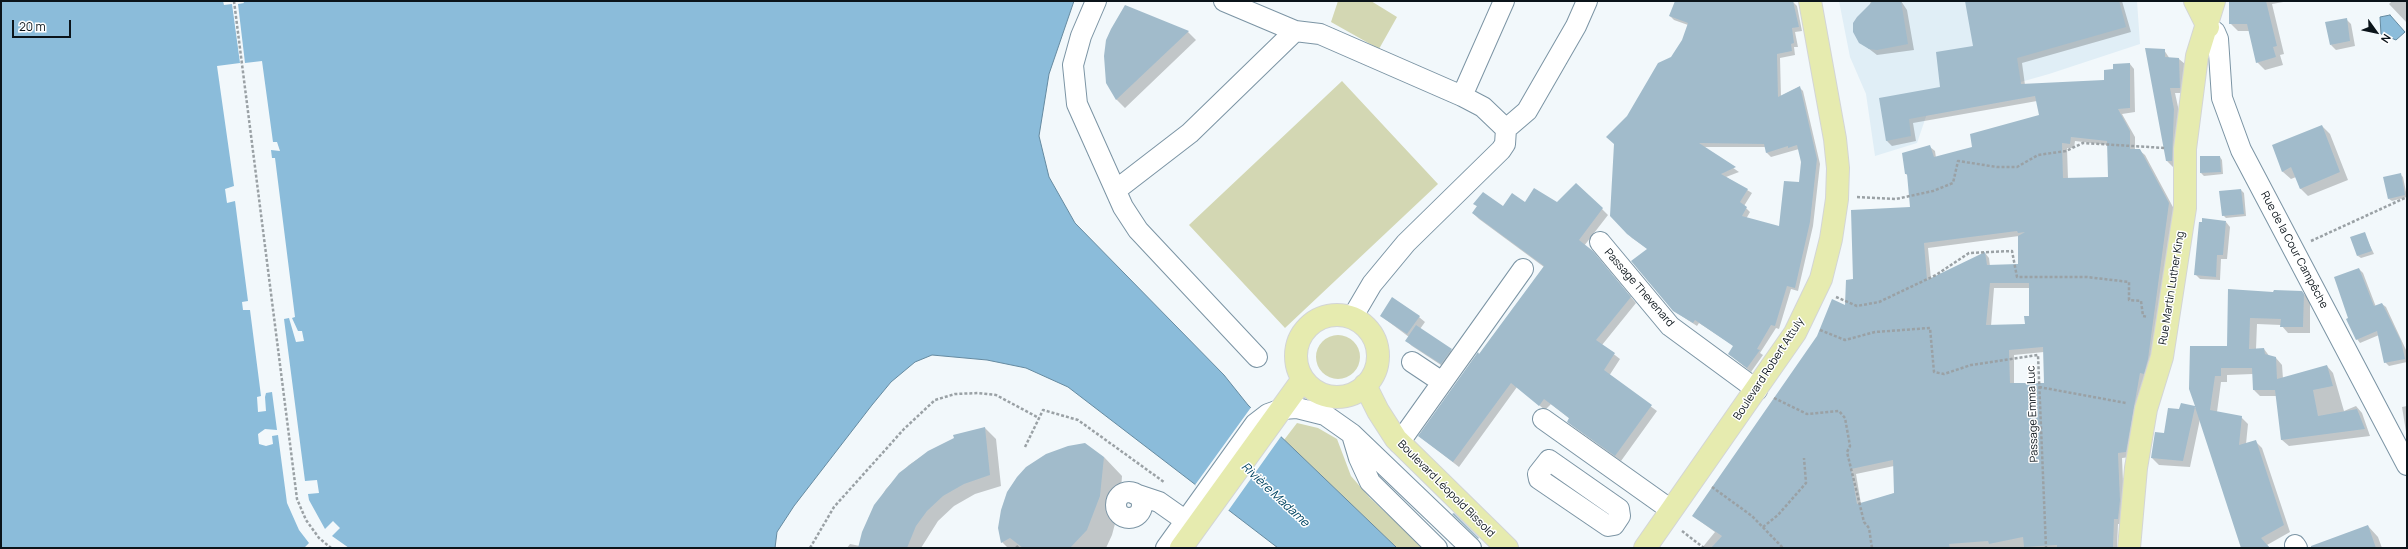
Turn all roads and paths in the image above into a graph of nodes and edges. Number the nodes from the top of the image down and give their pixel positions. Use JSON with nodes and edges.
{"nodes":[{"id":1,"x":234,"y":1,"type":"edge"},
{"id":2,"x":1096,"y":1,"type":"edge"},
{"id":3,"x":1224,"y":1,"type":"edge"},
{"id":4,"x":1504,"y":1,"type":"edge"},
{"id":5,"x":1587,"y":1,"type":"edge"},
{"id":6,"x":1810,"y":1,"type":"edge"},
{"id":7,"x":2195,"y":1,"type":"edge"},
{"id":8,"x":2214,"y":1,"type":"edge"},
{"id":9,"x":2208,"y":27,"type":"junction"},
{"id":10,"x":1295,"y":31,"type":"junction"},
{"id":11,"x":1462,"y":96,"type":"junction"},
{"id":12,"x":1506,"y":129,"type":"junction"},
{"id":13,"x":2185,"y":149,"type":"junction"},
{"id":14,"x":1116,"y":190,"type":"junction"},
{"id":15,"x":1850,"y":197,"type":"dead end"},
{"id":16,"x":2407,"y":197,"type":"edge"},
{"id":17,"x":1600,"y":242,"type":"dead end"},
{"id":18,"x":2294,"y":249,"type":"junction"},
{"id":19,"x":1523,"y":269,"type":"dead end"},
{"id":20,"x":1830,"y":294,"type":"dead end"},
{"id":21,"x":1345,"y":312,"type":"junction"},
{"id":22,"x":2167,"y":323,"type":"junction"},
{"id":23,"x":1816,"y":328,"type":"dead end"},
{"id":24,"x":1257,"y":357,"type":"dead end"},
{"id":25,"x":1412,"y":362,"type":"dead end"},
{"id":26,"x":1296,"y":374,"type":"junction"},
{"id":27,"x":1442,"y":382,"type":"junction"},
{"id":28,"x":1365,"y":385,"type":"junction"},
{"id":29,"x":2039,"y":387,"type":"junction"},
{"id":30,"x":1765,"y":393,"type":"junction"},
{"id":31,"x":2146,"y":409,"type":"junction"},
{"id":32,"x":1275,"y":414,"type":"junction"},
{"id":33,"x":1039,"y":418,"type":"junction"},
{"id":34,"x":1544,"y":419,"type":"dead end"},
{"id":35,"x":1352,"y":434,"type":"junction"},
{"id":36,"x":1399,"y":443,"type":"junction"},
{"id":37,"x":1025,"y":447,"type":"dead end"},
{"id":38,"x":1804,"y":458,"type":"dead end"},
{"id":39,"x":2407,"y":465,"type":"edge"},
{"id":40,"x":1614,"y":469,"type":"junction"},
{"id":41,"x":1167,"y":483,"type":"dead end"},
{"id":42,"x":1709,"y":485,"type":"dead end"},
{"id":43,"x":1597,"y":493,"type":"dead end"},
{"id":44,"x":1675,"y":519,"type":"junction"},
{"id":45,"x":1186,"y":522,"type":"junction"},
{"id":46,"x":1764,"y":527,"type":"junction"},
{"id":47,"x":1018,"y":545,"type":"dead end"},
{"id":48,"x":331,"y":548,"type":"edge"},
{"id":49,"x":810,"y":548,"type":"edge"},
{"id":50,"x":1016,"y":548,"type":"edge"},
{"id":51,"x":1166,"y":548,"type":"edge"},
{"id":52,"x":1181,"y":548,"type":"edge"},
{"id":53,"x":1437,"y":548,"type":"edge"},
{"id":54,"x":1471,"y":548,"type":"edge"},
{"id":55,"x":1507,"y":548,"type":"edge"},
{"id":56,"x":1645,"y":548,"type":"edge"},
{"id":57,"x":1704,"y":548,"type":"edge"},
{"id":58,"x":1783,"y":548,"type":"edge"},
{"id":59,"x":1872,"y":548,"type":"edge"},
{"id":60,"x":2046,"y":548,"type":"edge"},
{"id":61,"x":2129,"y":548,"type":"edge"}],
"edges":[{"from":1,"to":48,"type":"path"},
{"from":2,"to":14,"type":"street"},
{"from":3,"to":10,"type":"street"},
{"from":4,"to":11,"type":"street"},
{"from":5,"to":12,"type":"street"},
{"from":6,"to":30,"type":"main road","name":"Boulevard Robert Attuly"},
{"from":7,"to":9,"type":"main road"},
{"from":8,"to":9,"type":"main road","name":"Rue Martin Luther King"},
{"from":9,"to":13,"type":"main road","name":"Rue Martin Luther King"},
{"from":9,"to":18,"type":"street","name":"Rue de la Cour Campêche"},
{"from":10,"to":11,"type":"street"},
{"from":10,"to":14,"type":"street"},
{"from":11,"to":12,"type":"street"},
{"from":12,"to":21,"type":"street"},
{"from":13,"to":15,"type":"path"},
{"from":13,"to":22,"type":"main road","name":"Rue Martin Luther King"},
{"from":14,"to":24,"type":"street"},
{"from":16,"to":18,"type":"path"},
{"from":17,"to":30,"type":"street","name":"Passage Thevenard"},
{"from":18,"to":39,"type":"street","name":"Rue de la Cour Campêche"},
{"from":19,"to":27,"type":"street"},
{"from":20,"to":22,"type":"path"},
{"from":21,"to":26,"type":"main road"},
{"from":21,"to":26,"type":"path"},
{"from":21,"to":28,"type":"main road"},
{"from":22,"to":31,"type":"main road","name":"Rue Martin Luther King"},
{"from":23,"to":29,"type":"path","name":"Passage Emma Luc"},
{"from":25,"to":27,"type":"street"},
{"from":26,"to":28,"type":"main road"},
{"from":26,"to":32,"type":"main road"},
{"from":27,"to":36,"type":"street"},
{"from":28,"to":36,"type":"main road","name":"Boulevard Léopold Bissold"},
{"from":29,"to":31,"type":"path"},
{"from":29,"to":60,"type":"path","name":"Passage Emma Luc"},
{"from":30,"to":44,"type":"main road","name":"Boulevard Robert Attuly"},
{"from":30,"to":59,"type":"path"},
{"from":31,"to":61,"type":"main road","name":"Rue Martin Luther King"},
{"from":32,"to":35,"type":"street"},
{"from":32,"to":45,"type":"main road"},
{"from":33,"to":37,"type":"path"},
{"from":33,"to":41,"type":"path"},
{"from":33,"to":49,"type":"path"},
{"from":34,"to":40,"type":"street"},
{"from":35,"to":53,"type":"street"},
{"from":35,"to":54,"type":"street"},
{"from":36,"to":55,"type":"main road","name":"Boulevard Léopold Bissold"},
{"from":38,"to":46,"type":"path"},
{"from":40,"to":43,"type":"street"},
{"from":40,"to":44,"type":"street"},
{"from":42,"to":46,"type":"path"},
{"from":44,"to":56,"type":"main road","name":"Boulevard Robert Attuly"},
{"from":44,"to":57,"type":"path"},
{"from":45,"to":45,"type":"street"},
{"from":45,"to":51,"type":"street"},
{"from":45,"to":52,"type":"main road"},
{"from":46,"to":58,"type":"path"},
{"from":47,"to":50,"type":"path"}]}
